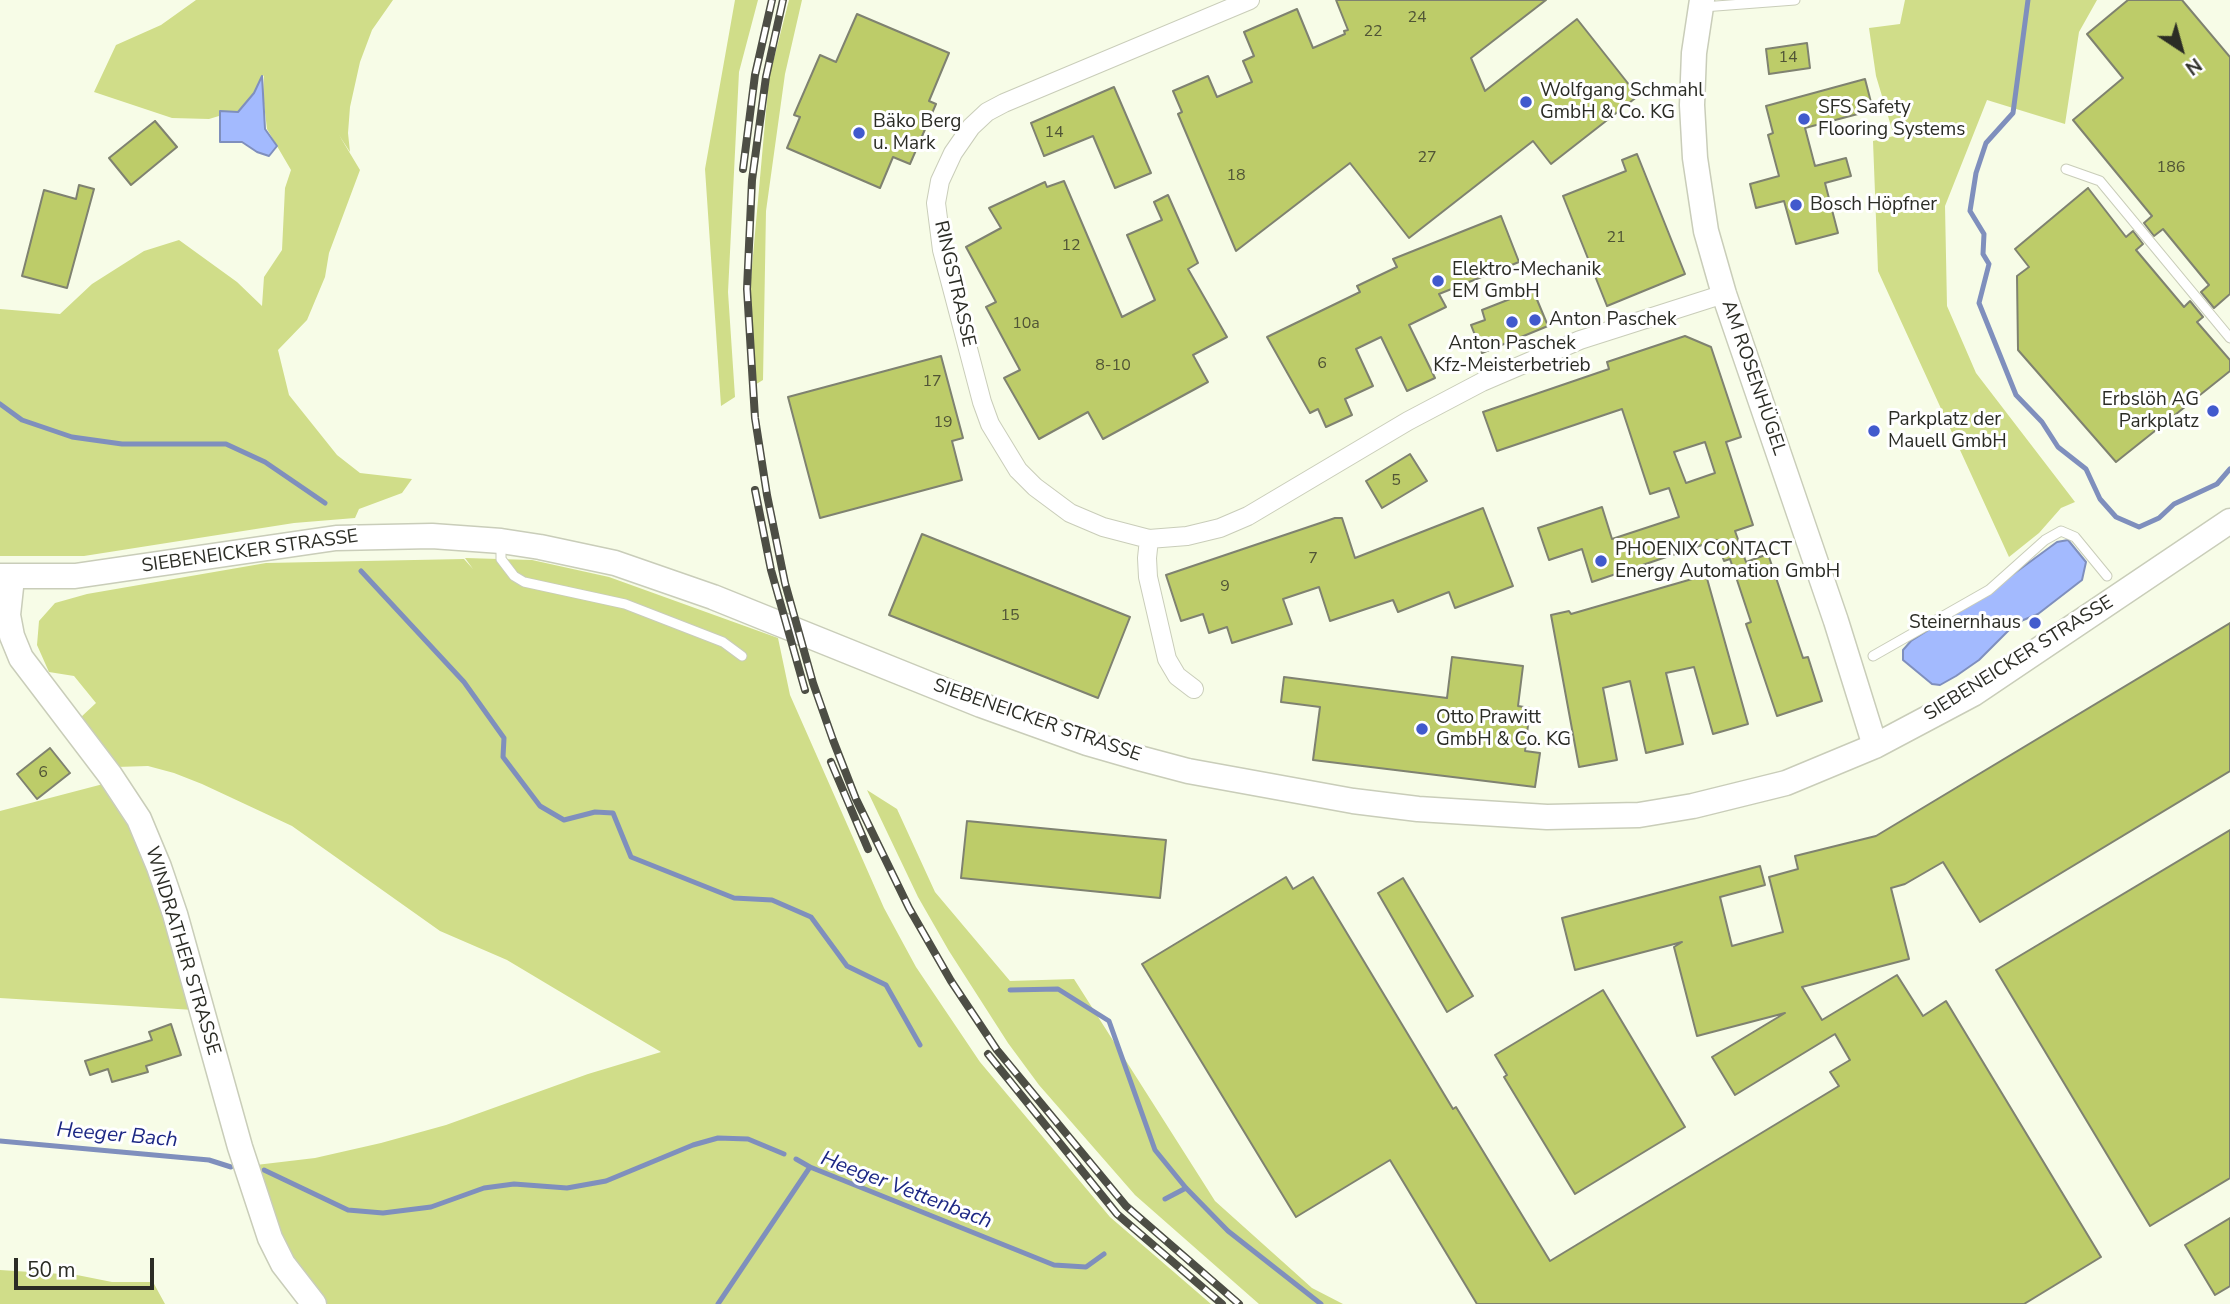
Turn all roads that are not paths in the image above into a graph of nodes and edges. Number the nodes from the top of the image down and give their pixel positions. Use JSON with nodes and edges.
{"nodes":[{"id":1,"x":1250,"y":0,"type":"edge"},
{"id":2,"x":1795,"y":0,"type":"edge"},
{"id":3,"x":1738,"y":2,"type":"edge"},
{"id":4,"x":1702,"y":4,"type":"edge"},
{"id":5,"x":2066,"y":169,"type":"dead end"},
{"id":6,"x":1724,"y":294,"type":"junction"},
{"id":7,"x":2230,"y":338,"type":"edge"},
{"id":8,"x":2230,"y":521,"type":"edge"},
{"id":9,"x":1149,"y":539,"type":"junction"},
{"id":10,"x":501,"y":541,"type":"junction"},
{"id":11,"x":2108,"y":576,"type":"dead end"},
{"id":12,"x":6,"y":577,"type":"edge"},
{"id":13,"x":742,"y":656,"type":"dead end"},
{"id":14,"x":1873,"y":656,"type":"dead end"},
{"id":15,"x":1194,"y":689,"type":"dead end"},
{"id":16,"x":1875,"y":746,"type":"junction"},
{"id":17,"x":314,"y":1304,"type":"edge"}],
"edges":[{"from":1,"to":9,"type":"street","name":"RINGSTRASSE"},
{"from":2,"to":3,"type":"lane"},
{"from":3,"to":4,"type":"lane"},
{"from":4,"to":6,"type":"main road","name":"AM ROSENHÜGEL"},
{"from":5,"to":7,"type":"lane"},
{"from":6,"to":9,"type":"street","name":"RINGSTRASSE"},
{"from":6,"to":16,"type":"main road","name":"AM ROSENHÜGEL"},
{"from":8,"to":16,"type":"main road","name":"SIEBENEICKER STRASSE"},
{"from":9,"to":15,"type":"street"},
{"from":10,"to":12,"type":"main road","name":"SIEBENEICKER STRASSE"},
{"from":10,"to":13,"type":"lane"},
{"from":10,"to":16,"type":"main road","name":"SIEBENEICKER STRASSE"},
{"from":11,"to":14,"type":"lane"},
{"from":12,"to":17,"type":"main road","name":"WINDRATHER STRASSE"}]}
